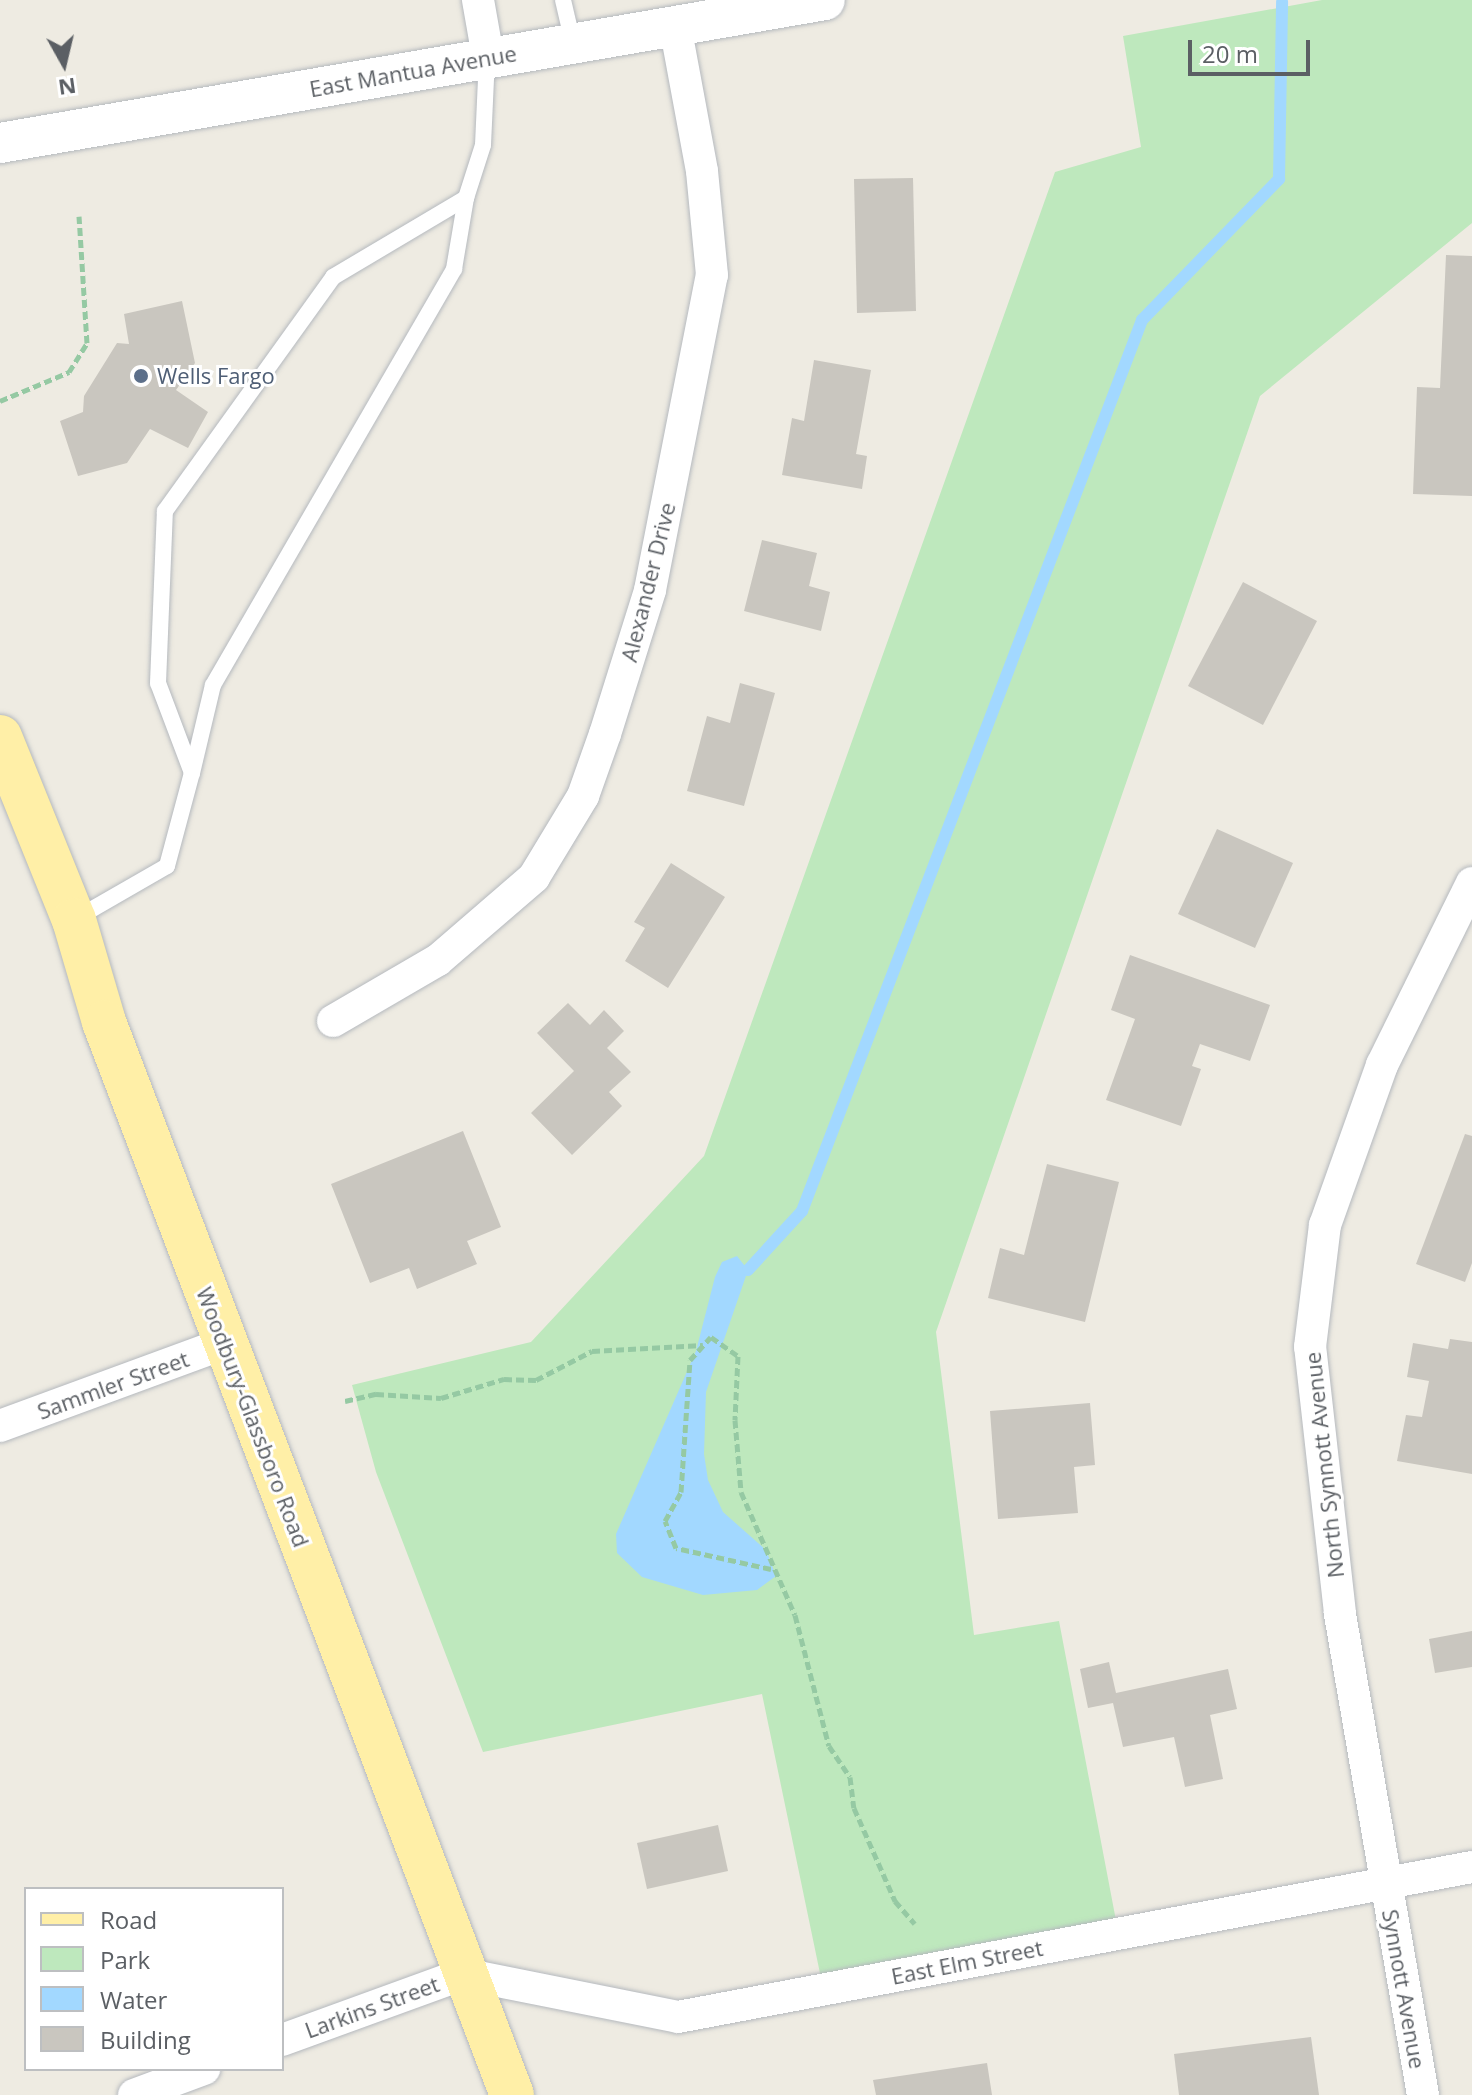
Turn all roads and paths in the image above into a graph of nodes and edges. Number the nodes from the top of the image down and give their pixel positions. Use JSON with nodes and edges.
{"nodes":[{"id":1,"x":478,"y":0,"type":"edge"},
{"id":2,"x":563,"y":0,"type":"edge"},
{"id":3,"x":825,"y":0,"type":"edge"},
{"id":4,"x":675,"y":26,"type":"junction"},
{"id":5,"x":573,"y":44,"type":"junction"},
{"id":6,"x":488,"y":57,"type":"junction"},
{"id":7,"x":0,"y":143,"type":"edge"},
{"id":8,"x":466,"y":198,"type":"junction"},
{"id":9,"x":79,"y":216,"type":"dead end"},
{"id":10,"x":0,"y":401,"type":"edge"},
{"id":11,"x":0,"y":737,"type":"edge"},
{"id":12,"x":192,"y":773,"type":"junction"},
{"id":13,"x":1472,"y":883,"type":"edge"},
{"id":14,"x":74,"y":920,"type":"junction"},
{"id":15,"x":333,"y":1021,"type":"dead end"},
{"id":16,"x":226,"y":1343,"type":"junction"},
{"id":17,"x":703,"y":1345,"type":"junction"},
{"id":18,"x":345,"y":1401,"type":"dead end"},
{"id":19,"x":0,"y":1426,"type":"edge"},
{"id":20,"x":771,"y":1569,"type":"junction"},
{"id":21,"x":1472,"y":1867,"type":"edge"},
{"id":22,"x":1385,"y":1882,"type":"junction"},
{"id":23,"x":915,"y":1924,"type":"dead end"},
{"id":24,"x":463,"y":1974,"type":"junction"},
{"id":25,"x":284,"y":2039,"type":"edge"},
{"id":26,"x":199,"y":2071,"type":"edge"},
{"id":27,"x":134,"y":2095,"type":"edge"},
{"id":28,"x":512,"y":2095,"type":"edge"},
{"id":29,"x":1423,"y":2095,"type":"edge"}],
"edges":[{"from":1,"to":6,"type":"street"},
{"from":2,"to":5,"type":"lane"},
{"from":3,"to":4,"type":"street","name":"East Mantua Avenue"},
{"from":4,"to":5,"type":"street","name":"East Mantua Avenue"},
{"from":4,"to":15,"type":"street","name":"Alexander Drive"},
{"from":5,"to":6,"type":"street","name":"East Mantua Avenue"},
{"from":6,"to":7,"type":"street","name":"East Mantua Avenue"},
{"from":6,"to":8,"type":"lane"},
{"from":8,"to":12,"type":"lane"},
{"from":8,"to":12,"type":"lane"},
{"from":9,"to":10,"type":"path"},
{"from":11,"to":14,"type":"main road","name":"Woodbury-Glassboro Road"},
{"from":12,"to":14,"type":"lane"},
{"from":13,"to":22,"type":"street","name":"North Synnott Avenue"},
{"from":14,"to":16,"type":"main road","name":"Woodbury-Glassboro Road"},
{"from":16,"to":19,"type":"street","name":"Sammler Street"},
{"from":16,"to":24,"type":"main road","name":"Woodbury-Glassboro Road"},
{"from":17,"to":18,"type":"path"},
{"from":17,"to":20,"type":"path"},
{"from":17,"to":20,"type":"path"},
{"from":20,"to":23,"type":"path"},
{"from":21,"to":22,"type":"street","name":"East Elm Street"},
{"from":22,"to":24,"type":"street","name":"East Elm Street"},
{"from":22,"to":29,"type":"street","name":"Synnott Avenue"},
{"from":24,"to":25,"type":"street","name":"Larkins Street"},
{"from":24,"to":28,"type":"main road","name":"Woodbury-Glassboro Road"},
{"from":26,"to":27,"type":"street"}]}
